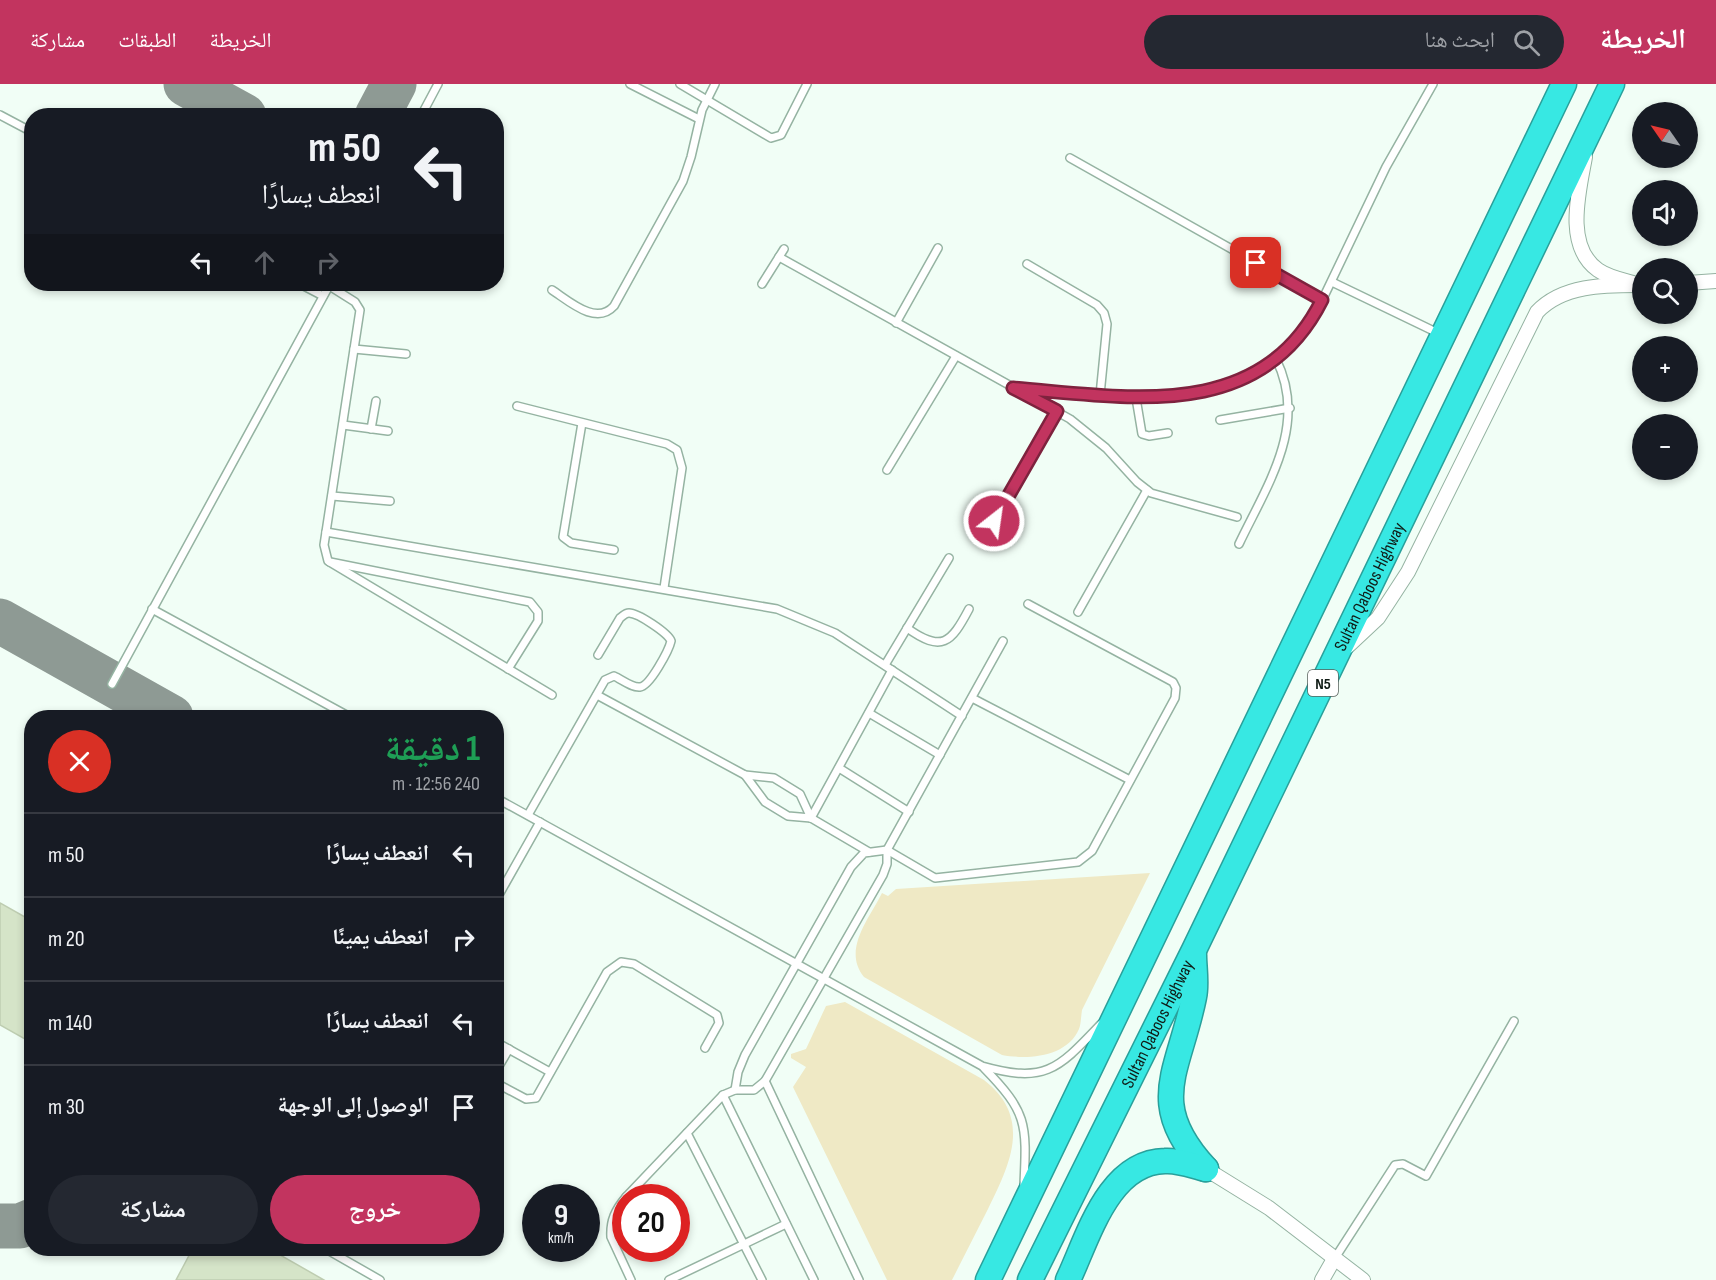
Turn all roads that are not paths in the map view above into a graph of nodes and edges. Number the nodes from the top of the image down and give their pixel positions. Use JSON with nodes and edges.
{"nodes":[{"id":1,"x":438,"y":84,"type":"edge"},
{"id":2,"x":630,"y":84,"type":"edge"},
{"id":3,"x":680,"y":84,"type":"edge"},
{"id":4,"x":715,"y":84,"type":"edge"},
{"id":5,"x":1433,"y":84,"type":"edge"},
{"id":6,"x":1564,"y":84,"type":"edge"},
{"id":7,"x":1612,"y":84,"type":"edge"},
{"id":8,"x":804,"y":85,"type":"edge"},
{"id":9,"x":706,"y":100,"type":"junction"},
{"id":10,"x":425,"y":108,"type":"edge"},
{"id":11,"x":0,"y":115,"type":"edge"},
{"id":12,"x":699,"y":119,"type":"junction"},
{"id":13,"x":24,"y":128,"type":"edge"},
{"id":14,"x":1588,"y":132,"type":"junction"},
{"id":15,"x":1070,"y":158,"type":"dead end"},
{"id":16,"x":938,"y":248,"type":"dead end"},
{"id":17,"x":784,"y":249,"type":"dead end"},
{"id":18,"x":779,"y":257,"type":"junction"},
{"id":19,"x":1028,"y":264,"type":"dead end"},
{"id":20,"x":1716,"y":281,"type":"edge"},
{"id":21,"x":1332,"y":282,"type":"junction"},
{"id":22,"x":1632,"y":282,"type":"edge"},
{"id":23,"x":1698,"y":282,"type":"edge"},
{"id":24,"x":762,"y":284,"type":"dead end"},
{"id":25,"x":1632,"y":286,"type":"edge"},
{"id":26,"x":552,"y":290,"type":"dead end"},
{"id":27,"x":313,"y":291,"type":"edge"},
{"id":28,"x":325,"y":291,"type":"edge"},
{"id":29,"x":339,"y":291,"type":"edge"},
{"id":30,"x":322,"y":296,"type":"junction"},
{"id":31,"x":1322,"y":300,"type":"junction"},
{"id":32,"x":896,"y":323,"type":"junction"},
{"id":33,"x":1442,"y":335,"type":"junction"},
{"id":34,"x":354,"y":349,"type":"junction"},
{"id":35,"x":406,"y":354,"type":"dead end"},
{"id":36,"x":956,"y":356,"type":"junction"},
{"id":37,"x":1276,"y":359,"type":"junction"},
{"id":38,"x":1013,"y":388,"type":"junction"},
{"id":39,"x":1100,"y":395,"type":"junction"},
{"id":40,"x":1136,"y":398,"type":"junction"},
{"id":41,"x":376,"y":401,"type":"dead end"},
{"id":42,"x":517,"y":406,"type":"dead end"},
{"id":43,"x":1290,"y":408,"type":"junction"},
{"id":44,"x":1057,"y":411,"type":"junction"},
{"id":45,"x":1220,"y":420,"type":"dead end"},
{"id":46,"x":582,"y":423,"type":"junction"},
{"id":47,"x":343,"y":425,"type":"junction"},
{"id":48,"x":372,"y":429,"type":"junction"},
{"id":49,"x":388,"y":431,"type":"dead end"},
{"id":50,"x":1168,"y":433,"type":"dead end"},
{"id":51,"x":887,"y":470,"type":"dead end"},
{"id":52,"x":1147,"y":490,"type":"junction"},
{"id":53,"x":332,"y":496,"type":"junction"},
{"id":54,"x":390,"y":501,"type":"dead end"},
{"id":55,"x":1237,"y":517,"type":"dead end"},
{"id":56,"x":326,"y":532,"type":"junction"},
{"id":57,"x":983,"y":539,"type":"dead end"},
{"id":58,"x":1239,"y":544,"type":"dead end"},
{"id":59,"x":614,"y":550,"type":"dead end"},
{"id":60,"x":949,"y":558,"type":"dead end"},
{"id":61,"x":328,"y":561,"type":"junction"},
{"id":62,"x":664,"y":588,"type":"junction"},
{"id":63,"x":1028,"y":604,"type":"dead end"},
{"id":64,"x":152,"y":609,"type":"junction"},
{"id":65,"x":969,"y":609,"type":"dead end"},
{"id":66,"x":1078,"y":612,"type":"dead end"},
{"id":67,"x":907,"y":628,"type":"junction"},
{"id":68,"x":1003,"y":641,"type":"dead end"},
{"id":69,"x":598,"y":655,"type":"dead end"},
{"id":70,"x":1333,"y":662,"type":"junction"},
{"id":71,"x":885,"y":665,"type":"junction"},
{"id":72,"x":508,"y":669,"type":"junction"},
{"id":73,"x":892,"y":670,"type":"junction"},
{"id":74,"x":112,"y":684,"type":"dead end"},
{"id":75,"x":597,"y":694,"type":"junction"},
{"id":76,"x":552,"y":695,"type":"dead end"},
{"id":77,"x":972,"y":698,"type":"junction"},
{"id":78,"x":337,"y":710,"type":"edge"},
{"id":79,"x":869,"y":713,"type":"junction"},
{"id":80,"x":962,"y":716,"type":"junction"},
{"id":81,"x":940,"y":755,"type":"junction"},
{"id":82,"x":839,"y":768,"type":"junction"},
{"id":83,"x":745,"y":774,"type":"junction"},
{"id":84,"x":1130,"y":780,"type":"junction"},
{"id":85,"x":504,"y":802,"type":"edge"},
{"id":86,"x":909,"y":812,"type":"junction"},
{"id":87,"x":528,"y":815,"type":"junction"},
{"id":88,"x":811,"y":818,"type":"junction"},
{"id":89,"x":540,"y":822,"type":"junction"},
{"id":90,"x":887,"y":850,"type":"junction"},
{"id":91,"x":869,"y":852,"type":"junction"},
{"id":92,"x":504,"y":886,"type":"edge"},
{"id":93,"x":1194,"y":950,"type":"junction"},
{"id":94,"x":796,"y":964,"type":"junction"},
{"id":95,"x":823,"y":979,"type":"junction"},
{"id":96,"x":1122,"y":1002,"type":"junction"},
{"id":97,"x":1514,"y":1021,"type":"dead end"},
{"id":98,"x":504,"y":1046,"type":"edge"},
{"id":99,"x":705,"y":1048,"type":"dead end"},
{"id":100,"x":509,"y":1049,"type":"junction"},
{"id":101,"x":504,"y":1057,"type":"edge"},
{"id":102,"x":982,"y":1066,"type":"junction"},
{"id":103,"x":550,"y":1072,"type":"junction"},
{"id":104,"x":765,"y":1082,"type":"junction"},
{"id":105,"x":504,"y":1087,"type":"edge"},
{"id":106,"x":735,"y":1090,"type":"junction"},
{"id":107,"x":723,"y":1095,"type":"junction"},
{"id":108,"x":687,"y":1133,"type":"junction"},
{"id":109,"x":1206,"y":1169,"type":"junction"},
{"id":110,"x":638,"y":1184,"type":"edge"},
{"id":111,"x":1023,"y":1207,"type":"junction"},
{"id":112,"x":612,"y":1222,"type":"edge"},
{"id":113,"x":786,"y":1224,"type":"junction"},
{"id":114,"x":612,"y":1239,"type":"edge"},
{"id":115,"x":744,"y":1245,"type":"junction"},
{"id":116,"x":338,"y":1256,"type":"edge"},
{"id":117,"x":1334,"y":1259,"type":"junction"},
{"id":118,"x":623,"y":1262,"type":"edge"},
{"id":119,"x":380,"y":1280,"type":"edge"},
{"id":120,"x":631,"y":1280,"type":"edge"},
{"id":121,"x":669,"y":1280,"type":"edge"},
{"id":122,"x":762,"y":1280,"type":"edge"},
{"id":123,"x":814,"y":1280,"type":"edge"},
{"id":124,"x":859,"y":1280,"type":"edge"},
{"id":125,"x":988,"y":1280,"type":"edge"},
{"id":126,"x":1030,"y":1280,"type":"edge"},
{"id":127,"x":1068,"y":1280,"type":"edge"},
{"id":128,"x":1322,"y":1280,"type":"edge"},
{"id":129,"x":1364,"y":1280,"type":"edge"}],
"edges":[{"from":1,"to":10,"type":"lane"},
{"from":2,"to":12,"type":"lane"},
{"from":3,"to":9,"type":"lane"},
{"from":4,"to":9,"type":"lane"},
{"from":5,"to":21,"type":"lane"},
{"from":6,"to":33,"type":"highway","number":"N5"},
{"from":7,"to":14,"type":"highway","name":"Sultan Qaboos Highway","number":"N5"},
{"from":8,"to":9,"type":"lane"},
{"from":9,"to":12,"type":"lane"},
{"from":11,"to":13,"type":"lane"},
{"from":12,"to":26,"type":"lane"},
{"from":14,"to":22,"type":"street"},
{"from":14,"to":70,"type":"highway","name":"Sultan Qaboos Highway","number":"N5"},
{"from":15,"to":31,"type":"lane"},
{"from":16,"to":32,"type":"lane"},
{"from":17,"to":18,"type":"lane"},
{"from":18,"to":24,"type":"lane"},
{"from":18,"to":32,"type":"lane"},
{"from":19,"to":39,"type":"lane"},
{"from":20,"to":23,"type":"street"},
{"from":21,"to":31,"type":"lane"},
{"from":21,"to":33,"type":"lane"},
{"from":25,"to":70,"type":"street"},
{"from":27,"to":30,"type":"lane"},
{"from":28,"to":30,"type":"lane"},
{"from":29,"to":34,"type":"lane"},
{"from":30,"to":64,"type":"lane"},
{"from":31,"to":37,"type":"lane"},
{"from":32,"to":36,"type":"lane"},
{"from":33,"to":96,"type":"highway","number":"N5"},
{"from":34,"to":35,"type":"lane"},
{"from":34,"to":47,"type":"lane"},
{"from":36,"to":38,"type":"lane"},
{"from":36,"to":51,"type":"lane"},
{"from":37,"to":40,"type":"lane"},
{"from":37,"to":43,"type":"lane"},
{"from":38,"to":39,"type":"lane"},
{"from":38,"to":44,"type":"lane"},
{"from":39,"to":40,"type":"lane"},
{"from":40,"to":50,"type":"lane"},
{"from":41,"to":48,"type":"lane"},
{"from":42,"to":46,"type":"lane"},
{"from":43,"to":45,"type":"lane"},
{"from":43,"to":58,"type":"lane"},
{"from":44,"to":52,"type":"lane"},
{"from":44,"to":57,"type":"lane"},
{"from":46,"to":59,"type":"lane"},
{"from":46,"to":62,"type":"lane"},
{"from":47,"to":48,"type":"lane"},
{"from":47,"to":53,"type":"lane"},
{"from":48,"to":49,"type":"lane"},
{"from":52,"to":55,"type":"lane"},
{"from":52,"to":66,"type":"lane"},
{"from":53,"to":54,"type":"lane"},
{"from":53,"to":56,"type":"lane"},
{"from":56,"to":61,"type":"lane"},
{"from":56,"to":62,"type":"lane"},
{"from":60,"to":67,"type":"lane"},
{"from":61,"to":72,"type":"lane"},
{"from":61,"to":72,"type":"lane"},
{"from":62,"to":71,"type":"lane"},
{"from":63,"to":84,"type":"lane"},
{"from":64,"to":74,"type":"lane"},
{"from":64,"to":78,"type":"lane"},
{"from":65,"to":67,"type":"lane"},
{"from":67,"to":71,"type":"lane"},
{"from":68,"to":77,"type":"lane"},
{"from":69,"to":75,"type":"lane"},
{"from":70,"to":93,"type":"highway","name":"Sultan Qaboos Highway","number":"N5"},
{"from":71,"to":73,"type":"lane"},
{"from":72,"to":76,"type":"lane"},
{"from":73,"to":79,"type":"lane"},
{"from":73,"to":80,"type":"lane"},
{"from":75,"to":83,"type":"lane"},
{"from":75,"to":87,"type":"lane"},
{"from":77,"to":80,"type":"lane"},
{"from":77,"to":84,"type":"lane"},
{"from":79,"to":81,"type":"lane"},
{"from":79,"to":82,"type":"lane"},
{"from":80,"to":81,"type":"lane"},
{"from":81,"to":86,"type":"lane"},
{"from":82,"to":86,"type":"lane"},
{"from":82,"to":88,"type":"lane"},
{"from":83,"to":88,"type":"lane"},
{"from":83,"to":88,"type":"lane"},
{"from":84,"to":90,"type":"lane"},
{"from":85,"to":87,"type":"lane"},
{"from":86,"to":90,"type":"lane"},
{"from":87,"to":89,"type":"lane"},
{"from":88,"to":91,"type":"lane"},
{"from":89,"to":92,"type":"lane"},
{"from":89,"to":94,"type":"lane"},
{"from":90,"to":91,"type":"lane"},
{"from":90,"to":95,"type":"lane"},
{"from":91,"to":94,"type":"lane"},
{"from":93,"to":109,"type":"highway"},
{"from":93,"to":126,"type":"highway","name":"Sultan Qaboos Highway","number":"N5"},
{"from":94,"to":95,"type":"lane"},
{"from":94,"to":106,"type":"lane"},
{"from":95,"to":102,"type":"lane"},
{"from":95,"to":104,"type":"lane"},
{"from":96,"to":102,"type":"lane"},
{"from":96,"to":111,"type":"highway","number":"N5"},
{"from":97,"to":117,"type":"lane"},
{"from":98,"to":100,"type":"lane"},
{"from":99,"to":103,"type":"lane"},
{"from":100,"to":101,"type":"lane"},
{"from":100,"to":103,"type":"lane"},
{"from":102,"to":111,"type":"lane"},
{"from":103,"to":105,"type":"lane"},
{"from":104,"to":106,"type":"lane"},
{"from":104,"to":124,"type":"lane"},
{"from":106,"to":107,"type":"lane"},
{"from":107,"to":108,"type":"lane"},
{"from":107,"to":113,"type":"lane"},
{"from":108,"to":110,"type":"lane"},
{"from":108,"to":115,"type":"lane"},
{"from":109,"to":117,"type":"street"},
{"from":109,"to":127,"type":"highway"},
{"from":111,"to":125,"type":"highway","number":"N5"},
{"from":112,"to":114,"type":"lane"},
{"from":113,"to":115,"type":"lane"},
{"from":113,"to":123,"type":"lane"},
{"from":115,"to":121,"type":"lane"},
{"from":115,"to":122,"type":"lane"},
{"from":116,"to":119,"type":"lane"},
{"from":117,"to":128,"type":"street"},
{"from":117,"to":129,"type":"street"},
{"from":118,"to":120,"type":"lane"}]}
